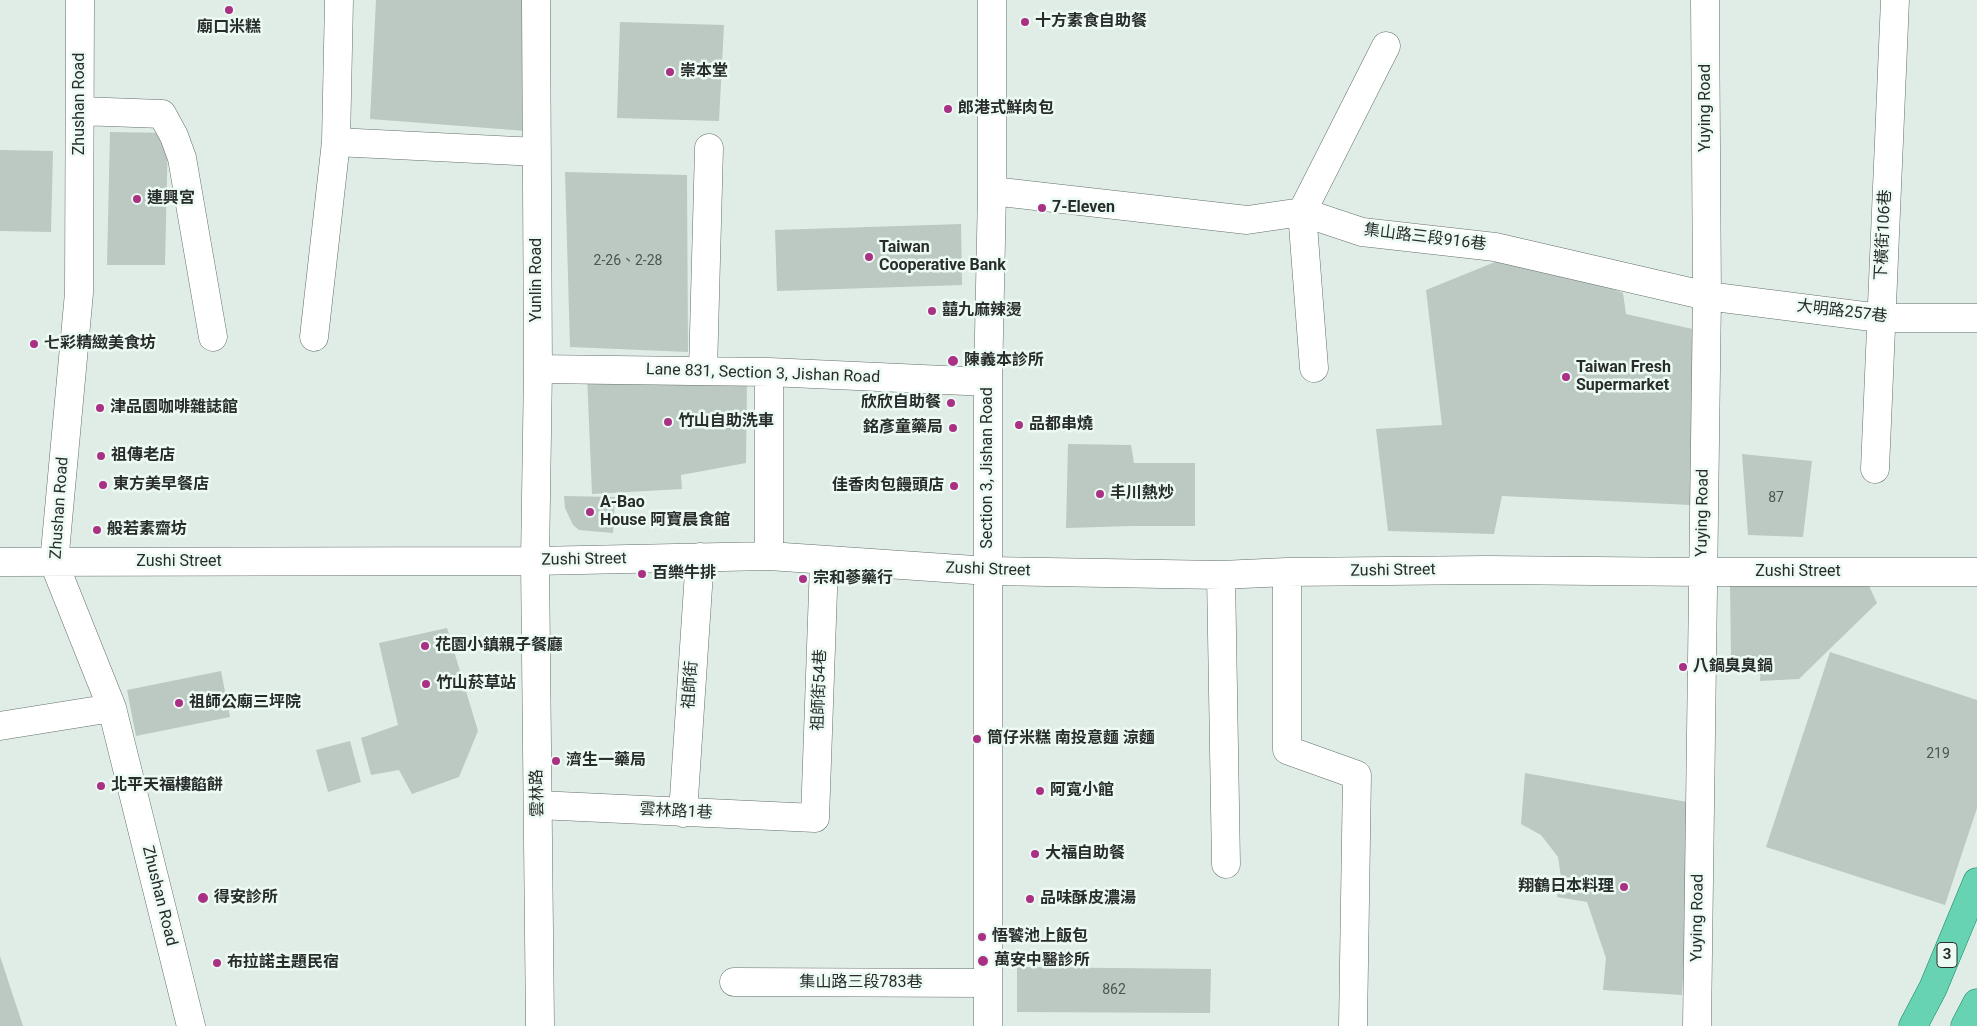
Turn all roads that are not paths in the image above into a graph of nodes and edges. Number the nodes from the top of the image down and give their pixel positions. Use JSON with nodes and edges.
{"nodes":[{"id":1,"x":80,"y":0,"type":"edge"},
{"id":2,"x":339,"y":0,"type":"edge"},
{"id":3,"x":536,"y":0,"type":"edge"},
{"id":4,"x":992,"y":0,"type":"edge"},
{"id":5,"x":1705,"y":0,"type":"edge"},
{"id":6,"x":1895,"y":0,"type":"edge"},
{"id":7,"x":1386,"y":46,"type":"dead end"},
{"id":8,"x":80,"y":111,"type":"junction"},
{"id":9,"x":336,"y":142,"type":"junction"},
{"id":10,"x":708,"y":148,"type":"dead end"},
{"id":11,"x":537,"y":152,"type":"junction"},
{"id":12,"x":992,"y":191,"type":"junction"},
{"id":13,"x":1302,"y":212,"type":"junction"},
{"id":14,"x":1707,"y":296,"type":"junction"},
{"id":15,"x":1880,"y":318,"type":"junction"},
{"id":16,"x":1977,"y":318,"type":"edge"},
{"id":17,"x":213,"y":337,"type":"dead end"},
{"id":18,"x":314,"y":337,"type":"dead end"},
{"id":19,"x":1314,"y":368,"type":"dead end"},
{"id":20,"x":538,"y":369,"type":"junction"},
{"id":21,"x":703,"y":371,"type":"junction"},
{"id":22,"x":770,"y":372,"type":"junction"},
{"id":23,"x":988,"y":382,"type":"junction"},
{"id":24,"x":1875,"y":469,"type":"dead end"},
{"id":25,"x":769,"y":556,"type":"junction"},
{"id":26,"x":700,"y":557,"type":"junction"},
{"id":27,"x":535,"y":561,"type":"junction"},
{"id":28,"x":0,"y":562,"type":"edge"},
{"id":29,"x":824,"y":562,"type":"junction"},
{"id":30,"x":54,"y":563,"type":"junction"},
{"id":31,"x":988,"y":571,"type":"junction"},
{"id":32,"x":1287,"y":572,"type":"junction"},
{"id":33,"x":1702,"y":572,"type":"junction"},
{"id":34,"x":1977,"y":572,"type":"edge"},
{"id":35,"x":1221,"y":574,"type":"junction"},
{"id":36,"x":112,"y":708,"type":"junction"},
{"id":37,"x":0,"y":726,"type":"edge"},
{"id":38,"x":538,"y":805,"type":"junction"},
{"id":39,"x":683,"y":813,"type":"junction"},
{"id":40,"x":815,"y":818,"type":"joint"},
{"id":41,"x":1226,"y":864,"type":"dead end"},
{"id":42,"x":1977,"y":882,"type":"edge"},
{"id":43,"x":734,"y":982,"type":"dead end"},
{"id":44,"x":988,"y":983,"type":"junction"},
{"id":45,"x":1977,"y":1003,"type":"edge"},
{"id":46,"x":192,"y":1026,"type":"edge"},
{"id":47,"x":540,"y":1026,"type":"edge"},
{"id":48,"x":988,"y":1026,"type":"edge"},
{"id":49,"x":1352,"y":1026,"type":"edge"},
{"id":50,"x":1697,"y":1026,"type":"edge"},
{"id":51,"x":1913,"y":1026,"type":"edge"},
{"id":52,"x":1965,"y":1026,"type":"edge"}],
"edges":[{"from":1,"to":8,"type":"street","name":"Zhushan Road"},
{"from":2,"to":9,"type":"street"},
{"from":3,"to":11,"type":"street","name":"Yunlin Road"},
{"from":4,"to":12,"type":"street","name":"Section 3, Jishan Road"},
{"from":5,"to":14,"type":"street","name":"Yuying Road"},
{"from":6,"to":15,"type":"street","name":"下橫街106巷"},
{"from":7,"to":13,"type":"street"},
{"from":8,"to":17,"type":"street"},
{"from":8,"to":30,"type":"street","name":"Zhushan Road"},
{"from":9,"to":11,"type":"street"},
{"from":9,"to":18,"type":"street"},
{"from":10,"to":21,"type":"street"},
{"from":11,"to":20,"type":"street","name":"Yunlin Road"},
{"from":12,"to":13,"type":"street","name":"集山路三段916巷"},
{"from":12,"to":23,"type":"street","name":"Section 3, Jishan Road"},
{"from":13,"to":14,"type":"street","name":"集山路三段916巷"},
{"from":13,"to":19,"type":"street"},
{"from":14,"to":15,"type":"street","name":"大明路257巷"},
{"from":14,"to":33,"type":"street","name":"Yuying Road"},
{"from":15,"to":16,"type":"street","name":"大明路257巷"},
{"from":15,"to":24,"type":"street","name":"下橫街106巷"},
{"from":20,"to":21,"type":"street","name":"Lane 831, Section 3, Jishan Road"},
{"from":20,"to":27,"type":"street","name":"Yunlin Road"},
{"from":21,"to":22,"type":"street","name":"Lane 831, Section 3, Jishan Road"},
{"from":22,"to":23,"type":"street","name":"Lane 831, Section 3, Jishan Road"},
{"from":22,"to":25,"type":"street"},
{"from":23,"to":31,"type":"street","name":"Section 3, Jishan Road"},
{"from":25,"to":26,"type":"street","name":"Zushi Street"},
{"from":25,"to":29,"type":"street","name":"Zushi Street"},
{"from":26,"to":27,"type":"street","name":"Zushi Street"},
{"from":26,"to":39,"type":"street","name":"祖師街"},
{"from":27,"to":30,"type":"street","name":"Zushi Street"},
{"from":27,"to":38,"type":"street","name":"雲林路"},
{"from":28,"to":30,"type":"street","name":"Zushi Street"},
{"from":29,"to":31,"type":"street","name":"Zushi Street"},
{"from":29,"to":40,"type":"street","name":"祖師街54巷"},
{"from":30,"to":36,"type":"street","name":"Zhushan Road"},
{"from":31,"to":35,"type":"street","name":"Zushi Street"},
{"from":31,"to":44,"type":"street","name":"Section 3, Jishan Road"},
{"from":32,"to":33,"type":"street","name":"Zushi Street"},
{"from":32,"to":35,"type":"street","name":"Zushi Street"},
{"from":32,"to":49,"type":"street"},
{"from":33,"to":34,"type":"street","name":"Zushi Street"},
{"from":33,"to":50,"type":"street","name":"Yuying Road"},
{"from":35,"to":41,"type":"street"},
{"from":36,"to":37,"type":"street"},
{"from":36,"to":46,"type":"street","name":"Zhushan Road"},
{"from":38,"to":39,"type":"street","name":"雲林路1巷"},
{"from":38,"to":47,"type":"street","name":"雲林路"},
{"from":39,"to":40,"type":"street","name":"雲林路1巷"},
{"from":42,"to":51,"type":"main road","number":"3"},
{"from":43,"to":44,"type":"street","name":"集山路三段783巷"},
{"from":44,"to":48,"type":"street","name":"Section 3, Jishan Road"},
{"from":45,"to":52,"type":"main road"}]}
